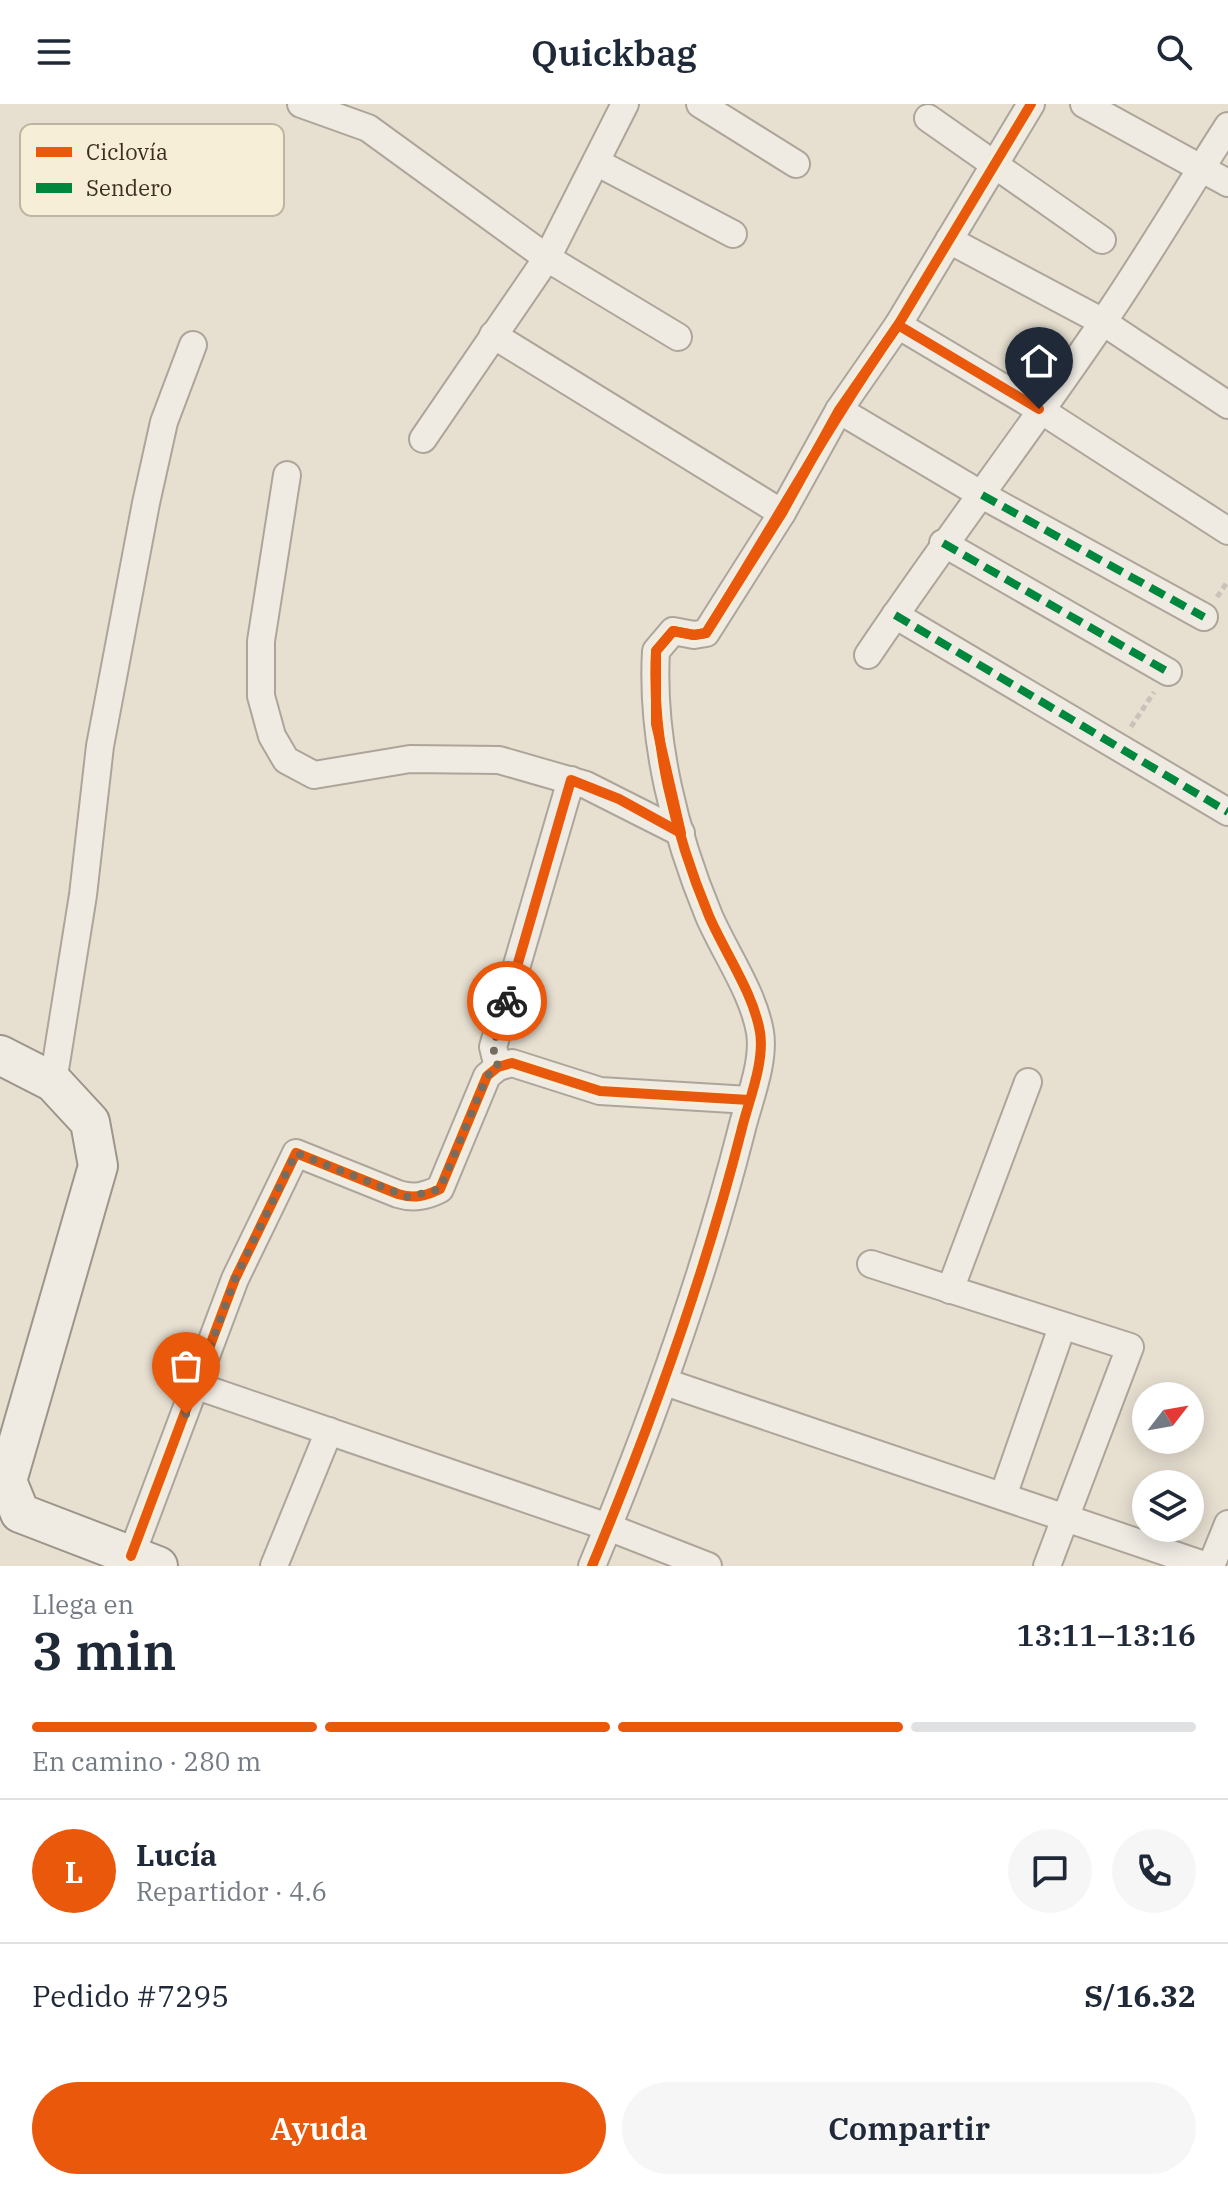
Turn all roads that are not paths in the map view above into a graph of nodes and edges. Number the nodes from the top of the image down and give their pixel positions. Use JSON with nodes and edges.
{"nodes":[{"id":1,"x":301,"y":104,"type":"edge"},
{"id":2,"x":625,"y":104,"type":"edge"},
{"id":3,"x":700,"y":104,"type":"edge"},
{"id":4,"x":1031,"y":104,"type":"edge"},
{"id":5,"x":1084,"y":104,"type":"edge"},
{"id":6,"x":928,"y":118,"type":"dead end"},
{"id":7,"x":1228,"y":126,"type":"edge"},
{"id":8,"x":596,"y":162,"type":"junction"},
{"id":9,"x":796,"y":164,"type":"dead end"},
{"id":10,"x":992,"y":166,"type":"junction"},
{"id":11,"x":1202,"y":166,"type":"junction"},
{"id":12,"x":1228,"y":183,"type":"edge"},
{"id":13,"x":733,"y":234,"type":"dead end"},
{"id":14,"x":949,"y":240,"type":"junction"},
{"id":15,"x":1102,"y":240,"type":"dead end"},
{"id":16,"x":547,"y":258,"type":"junction"},
{"id":17,"x":1103,"y":322,"type":"junction"},
{"id":18,"x":898,"y":325,"type":"junction"},
{"id":19,"x":493,"y":335,"type":"junction"},
{"id":20,"x":678,"y":337,"type":"dead end"},
{"id":21,"x":193,"y":345,"type":"dead end"},
{"id":22,"x":1228,"y":405,"type":"edge"},
{"id":23,"x":1039,"y":409,"type":"junction"},
{"id":24,"x":839,"y":410,"type":"junction"},
{"id":25,"x":423,"y":439,"type":"dead end"},
{"id":26,"x":287,"y":475,"type":"dead end"},
{"id":27,"x":982,"y":495,"type":"junction"},
{"id":28,"x":782,"y":513,"type":"junction"},
{"id":29,"x":1228,"y":531,"type":"edge"},
{"id":30,"x":943,"y":543,"type":"junction"},
{"id":31,"x":895,"y":615,"type":"junction"},
{"id":32,"x":1204,"y":617,"type":"dead end"},
{"id":33,"x":868,"y":655,"type":"dead end"},
{"id":34,"x":1168,"y":672,"type":"dead end"},
{"id":35,"x":571,"y":780,"type":"junction"},
{"id":36,"x":1228,"y":812,"type":"edge"},
{"id":37,"x":681,"y":833,"type":"junction"},
{"id":38,"x":0,"y":1055,"type":"edge"},
{"id":39,"x":498,"y":1067,"type":"junction"},
{"id":40,"x":53,"y":1082,"type":"junction"},
{"id":41,"x":1028,"y":1082,"type":"dead end"},
{"id":42,"x":749,"y":1100,"type":"junction"},
{"id":43,"x":871,"y":1264,"type":"dead end"},
{"id":44,"x":950,"y":1290,"type":"junction"},
{"id":45,"x":1062,"y":1327,"type":"junction"},
{"id":46,"x":665,"y":1382,"type":"junction"},
{"id":47,"x":197,"y":1386,"type":"junction"},
{"id":48,"x":329,"y":1431,"type":"junction"},
{"id":49,"x":1003,"y":1496,"type":"junction"},
{"id":50,"x":1067,"y":1517,"type":"junction"},
{"id":51,"x":1228,"y":1524,"type":"edge"},
{"id":52,"x":608,"y":1527,"type":"junction"},
{"id":53,"x":144,"y":1561,"type":"edge"},
{"id":54,"x":274,"y":1566,"type":"edge"},
{"id":55,"x":592,"y":1566,"type":"edge"},
{"id":56,"x":708,"y":1566,"type":"edge"},
{"id":57,"x":1047,"y":1566,"type":"edge"},
{"id":58,"x":1209,"y":1566,"type":"edge"}],
"edges":[{"from":1,"to":16,"type":"street"},
{"from":2,"to":8,"type":"street"},
{"from":3,"to":9,"type":"street"},
{"from":4,"to":10,"type":"street"},
{"from":5,"to":11,"type":"street"},
{"from":6,"to":10,"type":"street"},
{"from":7,"to":11,"type":"street"},
{"from":8,"to":13,"type":"street"},
{"from":8,"to":16,"type":"street"},
{"from":10,"to":14,"type":"street"},
{"from":10,"to":15,"type":"street"},
{"from":11,"to":12,"type":"street"},
{"from":11,"to":17,"type":"street"},
{"from":14,"to":17,"type":"street"},
{"from":14,"to":18,"type":"street"},
{"from":16,"to":19,"type":"street"},
{"from":16,"to":20,"type":"street"},
{"from":17,"to":22,"type":"street"},
{"from":17,"to":23,"type":"street"},
{"from":18,"to":23,"type":"street"},
{"from":18,"to":24,"type":"street"},
{"from":19,"to":25,"type":"street"},
{"from":19,"to":28,"type":"street"},
{"from":21,"to":40,"type":"street"},
{"from":23,"to":27,"type":"street"},
{"from":23,"to":29,"type":"street"},
{"from":24,"to":27,"type":"street"},
{"from":24,"to":28,"type":"street"},
{"from":26,"to":35,"type":"street"},
{"from":27,"to":30,"type":"street"},
{"from":27,"to":32,"type":"street"},
{"from":28,"to":37,"type":"street"},
{"from":30,"to":31,"type":"street"},
{"from":30,"to":34,"type":"street"},
{"from":31,"to":33,"type":"street"},
{"from":31,"to":36,"type":"street"},
{"from":35,"to":37,"type":"street"},
{"from":35,"to":39,"type":"street"},
{"from":37,"to":42,"type":"street"},
{"from":38,"to":40,"type":"street"},
{"from":39,"to":42,"type":"street"},
{"from":39,"to":47,"type":"street"},
{"from":40,"to":53,"type":"street"},
{"from":41,"to":44,"type":"street"},
{"from":42,"to":46,"type":"street"},
{"from":43,"to":44,"type":"street"},
{"from":44,"to":45,"type":"street"},
{"from":45,"to":49,"type":"street"},
{"from":45,"to":50,"type":"street"},
{"from":46,"to":49,"type":"street"},
{"from":46,"to":52,"type":"street"},
{"from":47,"to":48,"type":"street"},
{"from":47,"to":53,"type":"street"},
{"from":48,"to":52,"type":"street"},
{"from":48,"to":54,"type":"street"},
{"from":49,"to":50,"type":"street"},
{"from":50,"to":57,"type":"street"},
{"from":50,"to":58,"type":"street"},
{"from":51,"to":58,"type":"street"},
{"from":52,"to":55,"type":"street"},
{"from":52,"to":56,"type":"street"}]}
